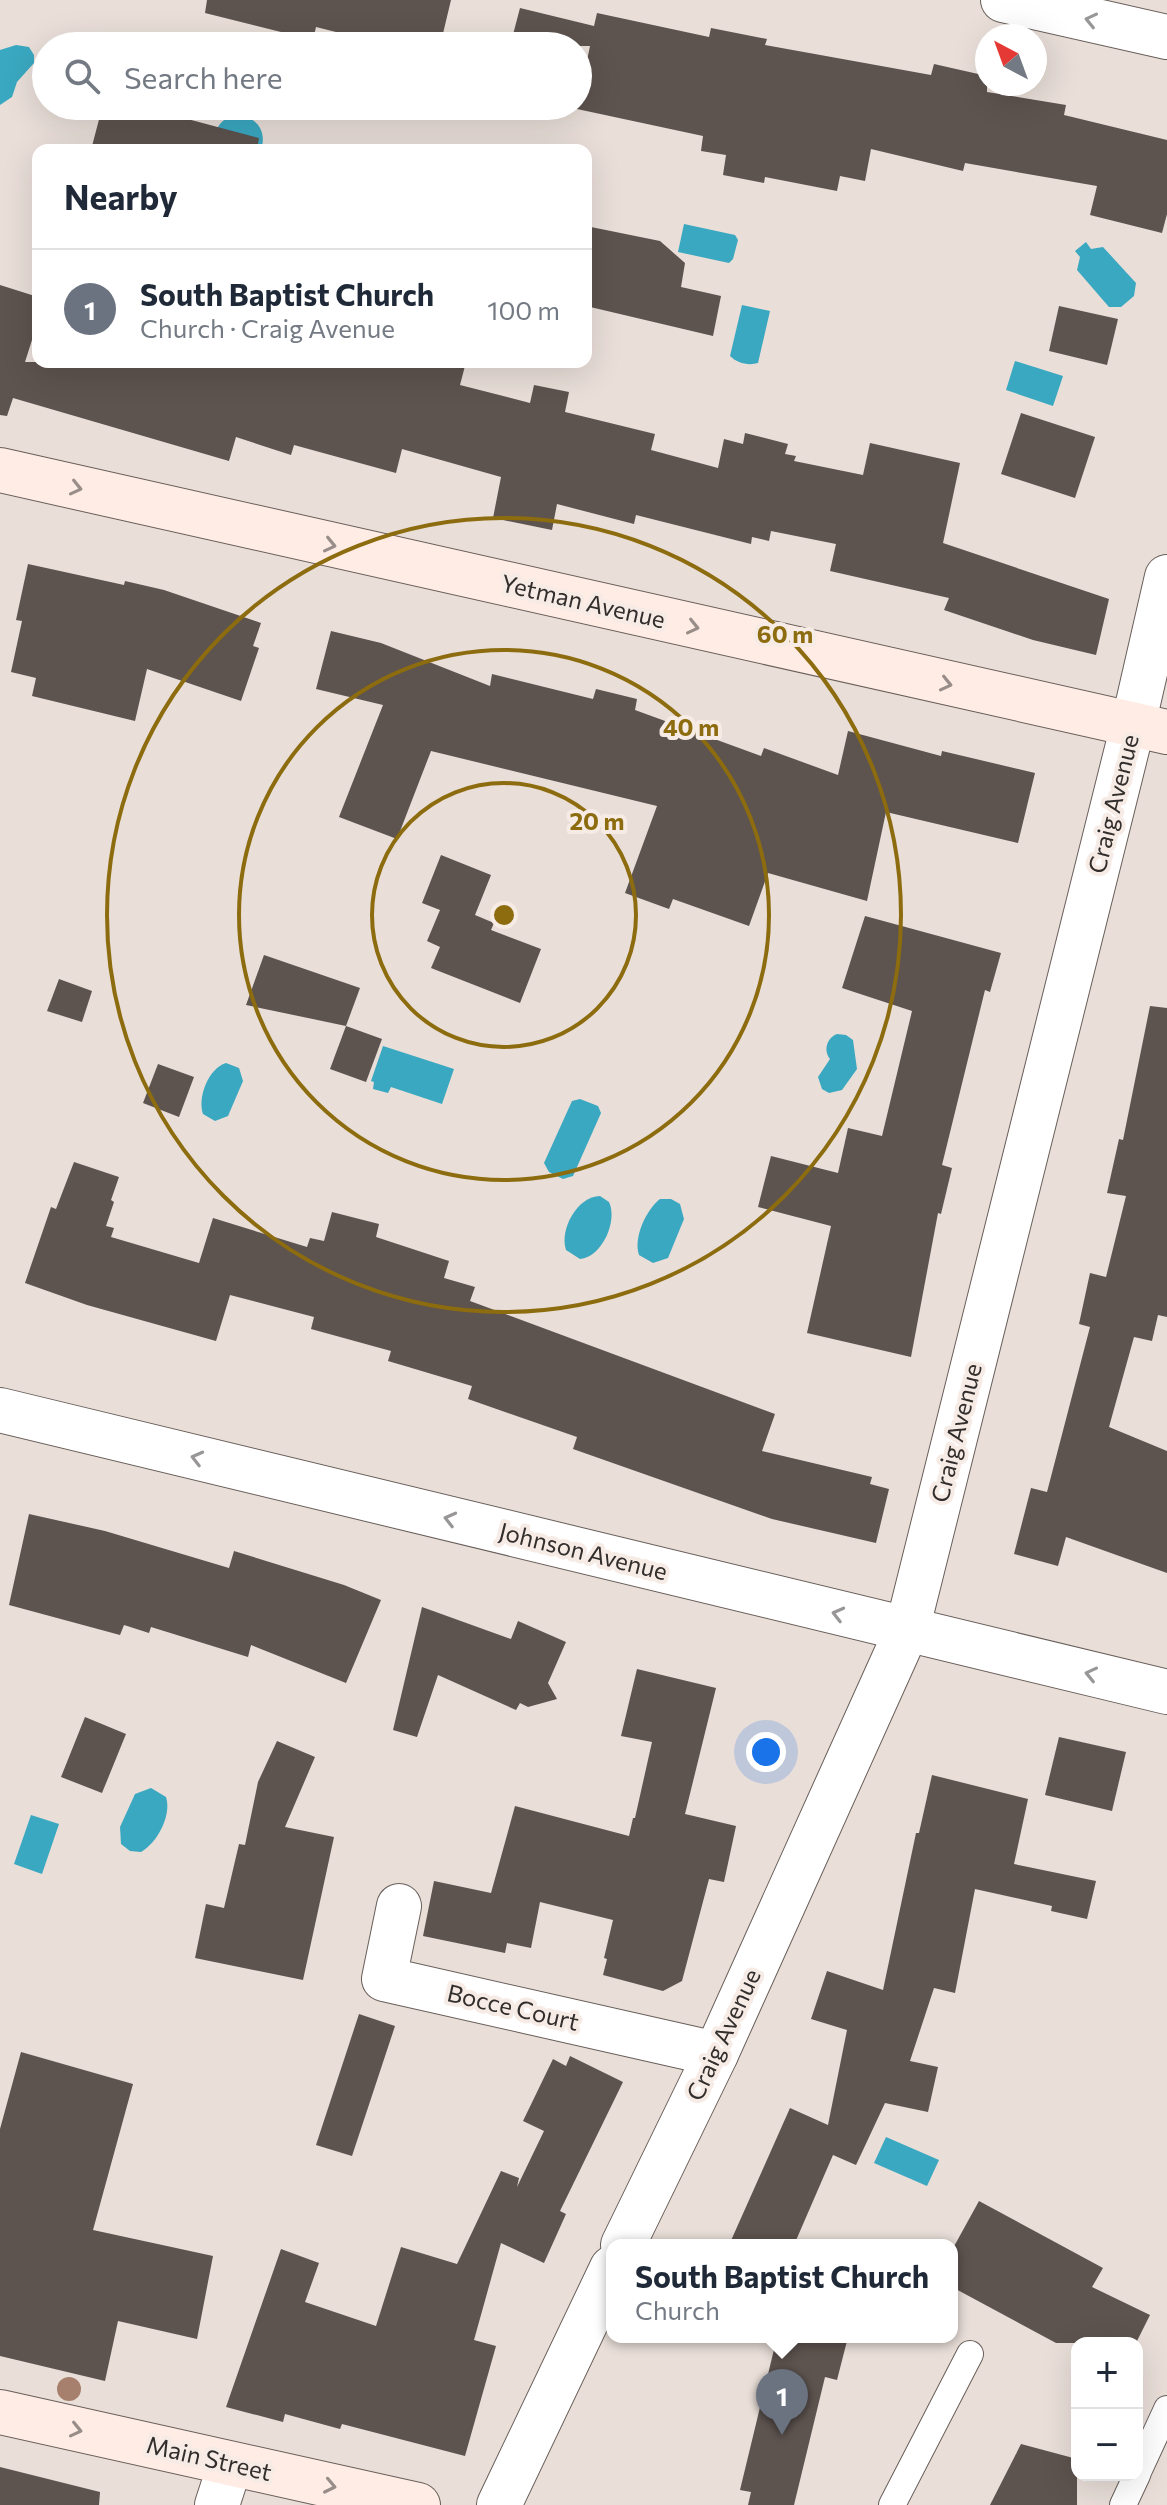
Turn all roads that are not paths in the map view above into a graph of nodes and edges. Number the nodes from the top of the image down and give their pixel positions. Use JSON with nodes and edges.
{"nodes":[{"id":1,"x":1003,"y":0,"type":"edge"},
{"id":2,"x":1167,"y":37,"type":"edge"},
{"id":3,"x":0,"y":470,"type":"edge"},
{"id":4,"x":1167,"y":577,"type":"edge"},
{"id":5,"x":1150,"y":729,"type":"edge"},
{"id":6,"x":0,"y":1410,"type":"edge"},
{"id":7,"x":907,"y":1630,"type":"junction"},
{"id":8,"x":1167,"y":1692,"type":"edge"},
{"id":9,"x":399,"y":1906,"type":"dead end"},
{"id":10,"x":716,"y":2054,"type":"junction"},
{"id":11,"x":626,"y":2239,"type":"edge"},
{"id":12,"x":606,"y":2281,"type":"edge"},
{"id":13,"x":970,"y":2354,"type":"dead end"},
{"id":14,"x":1167,"y":2409,"type":"edge"},
{"id":15,"x":0,"y":2412,"type":"edge"},
{"id":16,"x":1143,"y":2461,"type":"edge"},
{"id":17,"x":1134,"y":2481,"type":"edge"},
{"id":18,"x":224,"y":2485,"type":"edge"},
{"id":19,"x":418,"y":2505,"type":"edge"},
{"id":20,"x":499,"y":2505,"type":"edge"},
{"id":21,"x":892,"y":2505,"type":"edge"},
{"id":22,"x":1123,"y":2505,"type":"edge"}],
"edges":[{"from":2,"to":1,"type":"street","one_way":true},
{"from":3,"to":5,"type":"street","name":"Yetman Avenue","one_way":true},
{"from":4,"to":5,"type":"street","name":"Craig Avenue"},
{"from":5,"to":7,"type":"street","name":"Craig Avenue"},
{"from":7,"to":6,"type":"street","name":"Johnson Avenue","one_way":true},
{"from":8,"to":7,"type":"street","name":"Johnson Avenue","one_way":true},
{"from":7,"to":10,"type":"street","name":"Craig Avenue"},
{"from":9,"to":10,"type":"street","name":"Bocce Court"},
{"from":10,"to":11,"type":"street","name":"Craig Avenue"},
{"from":12,"to":20,"type":"street"},
{"from":13,"to":21,"type":"lane"},
{"from":14,"to":16,"type":"lane"},
{"from":15,"to":18,"type":"street","name":"Main Street","one_way":true},
{"from":17,"to":22,"type":"lane"},
{"from":18,"to":19,"type":"street","name":"Main Street","one_way":true}]}
